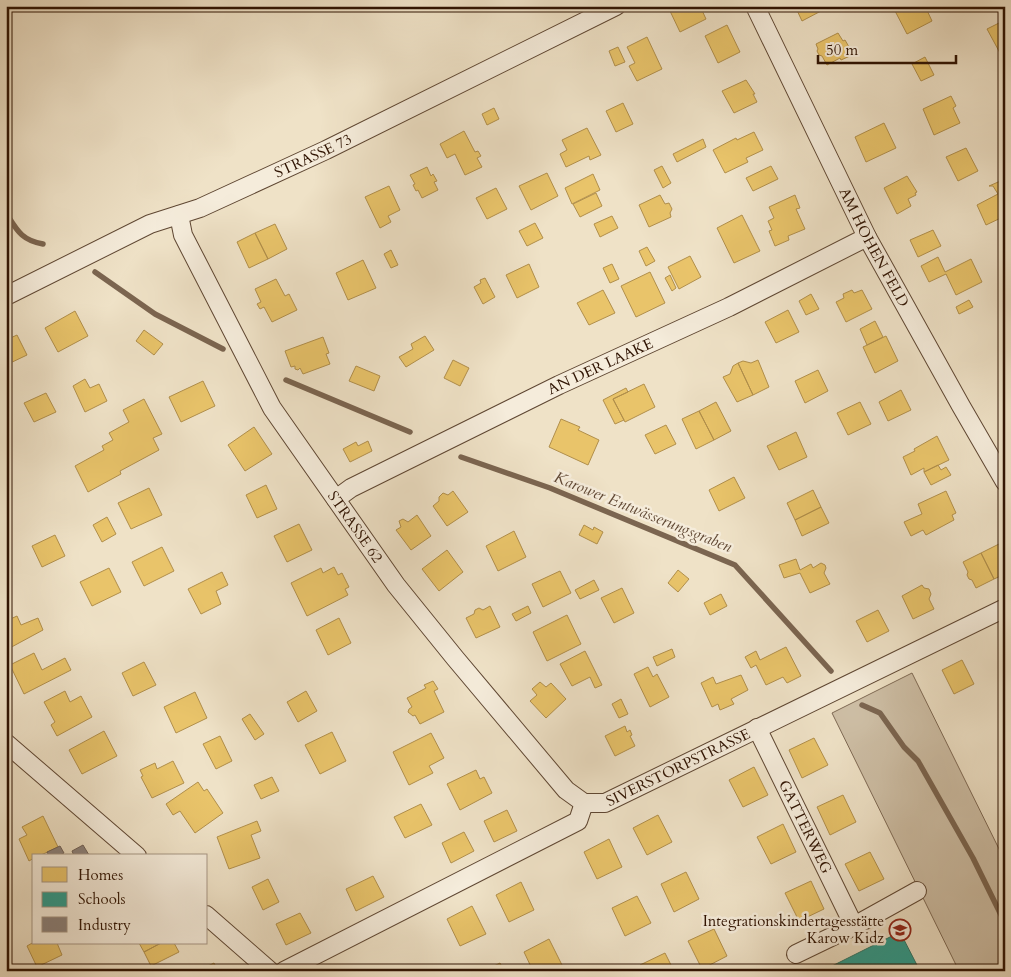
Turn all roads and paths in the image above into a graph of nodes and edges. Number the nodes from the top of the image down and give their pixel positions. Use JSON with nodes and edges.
{"nodes":[{"id":1,"x":616,"y":6,"type":"edge"},
{"id":2,"x":755,"y":6,"type":"edge"},
{"id":3,"x":179,"y":215,"type":"junction"},
{"id":4,"x":867,"y":237,"type":"junction"},
{"id":5,"x":6,"y":296,"type":"edge"},
{"id":6,"x":1005,"y":482,"type":"edge"},
{"id":7,"x":336,"y":498,"type":"junction"},
{"id":8,"x":1005,"y":608,"type":"edge"},
{"id":9,"x":757,"y":728,"type":"junction"},
{"id":10,"x":6,"y":744,"type":"edge"},
{"id":11,"x":584,"y":802,"type":"junction"},
{"id":12,"x":135,"y":854,"type":"edge"},
{"id":13,"x":917,"y":891,"type":"dead end"},
{"id":14,"x":208,"y":918,"type":"edge"},
{"id":15,"x":854,"y":926,"type":"junction"},
{"id":16,"x":796,"y":954,"type":"dead end"},
{"id":17,"x":270,"y":971,"type":"edge"},
{"id":18,"x":284,"y":971,"type":"edge"}],
"edges":[{"from":1,"to":3,"type":"street","name":"STRASSE 73"},
{"from":2,"to":4,"type":"street","name":"AM HOHEN FELD"},
{"from":3,"to":5,"type":"street","name":"STRASSE 73"},
{"from":3,"to":7,"type":"street","name":"STRASSE 62"},
{"from":4,"to":6,"type":"street","name":"AM HOHEN FELD"},
{"from":4,"to":7,"type":"street","name":"AN DER LAAKE"},
{"from":7,"to":11,"type":"street","name":"STRASSE 62"},
{"from":8,"to":9,"type":"street","name":"SIVERSTORPSTRASSE"},
{"from":9,"to":11,"type":"street","name":"SIVERSTORPSTRASSE"},
{"from":9,"to":15,"type":"street","name":"GATTERWEG"},
{"from":10,"to":12,"type":"street"},
{"from":11,"to":18,"type":"street"},
{"from":13,"to":15,"type":"street"},
{"from":14,"to":17,"type":"street"},
{"from":15,"to":16,"type":"street"}]}
